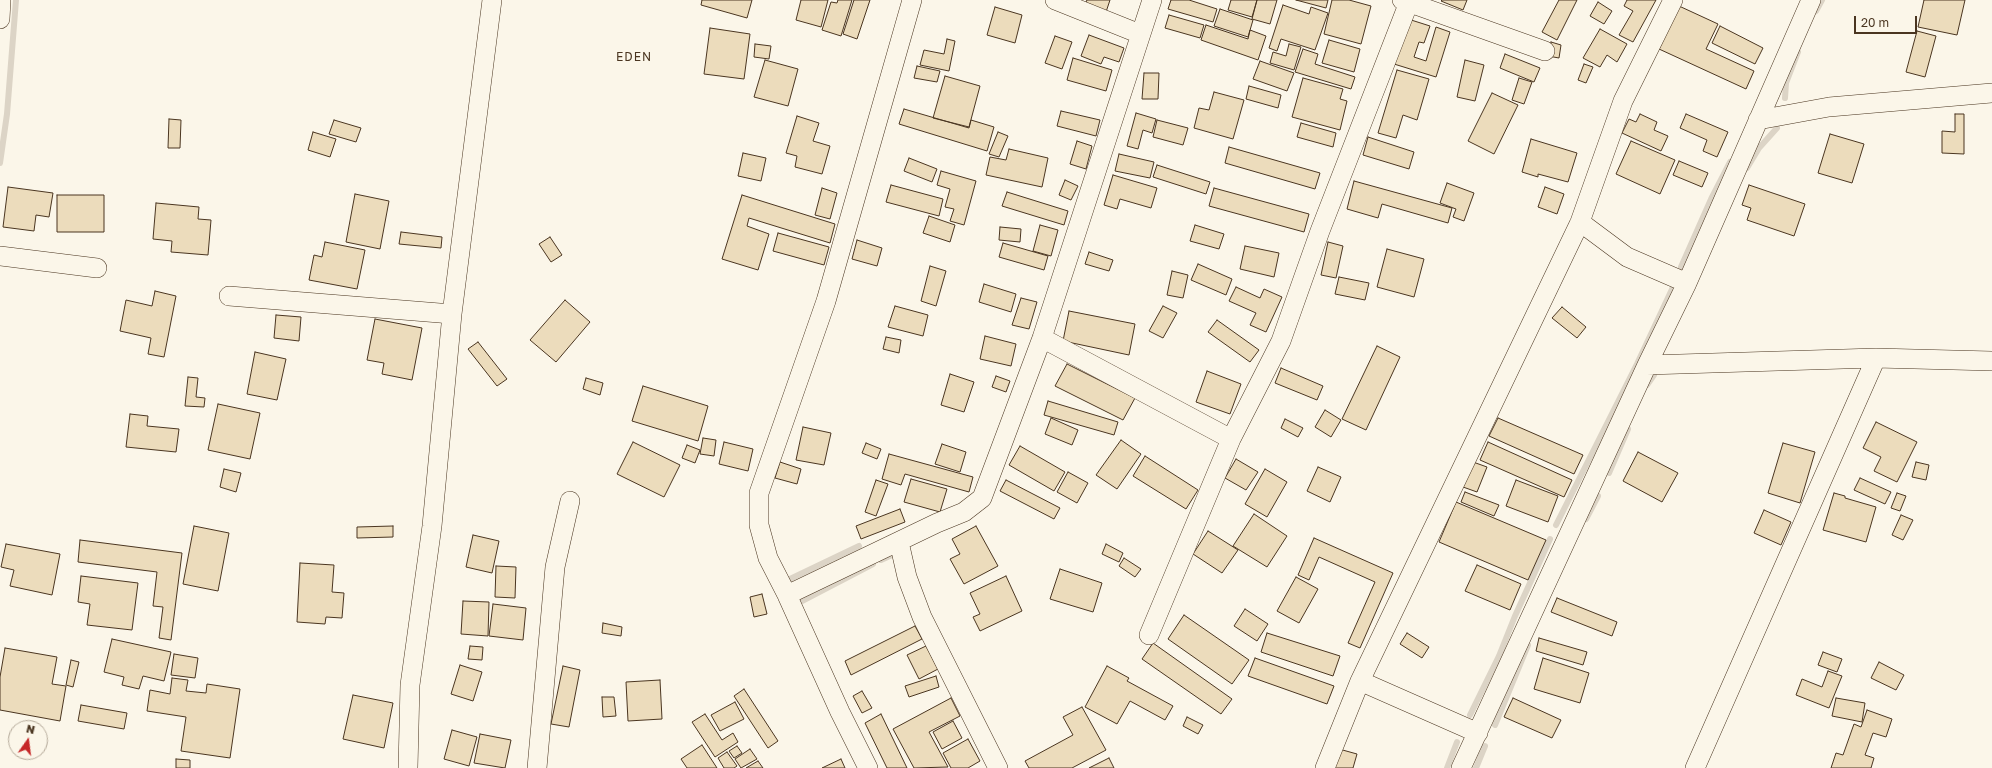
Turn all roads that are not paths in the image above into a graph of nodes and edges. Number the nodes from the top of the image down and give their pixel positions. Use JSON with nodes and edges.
{"nodes":[{"id":1,"x":1,"y":0,"type":"edge"},
{"id":2,"x":492,"y":0,"type":"edge"},
{"id":3,"x":912,"y":0,"type":"edge"},
{"id":4,"x":1055,"y":0,"type":"edge"},
{"id":5,"x":1152,"y":0,"type":"edge"},
{"id":6,"x":1673,"y":0,"type":"edge"},
{"id":7,"x":1811,"y":0,"type":"edge"},
{"id":8,"x":1406,"y":1,"type":"edge"},
{"id":9,"x":0,"y":19,"type":"edge"},
{"id":10,"x":1140,"y":34,"type":"junction"},
{"id":11,"x":1545,"y":51,"type":"dead end"},
{"id":12,"x":1992,"y":93,"type":"edge"},
{"id":13,"x":1758,"y":120,"type":"junction"},
{"id":14,"x":1580,"y":222,"type":"junction"},
{"id":15,"x":0,"y":256,"type":"edge"},
{"id":16,"x":97,"y":268,"type":"dead end"},
{"id":17,"x":1687,"y":283,"type":"junction"},
{"id":18,"x":229,"y":296,"type":"dead end"},
{"id":19,"x":452,"y":314,"type":"junction"},
{"id":20,"x":1042,"y":338,"type":"junction"},
{"id":21,"x":1876,"y":358,"type":"junction"},
{"id":22,"x":1992,"y":361,"type":"edge"},
{"id":23,"x":1647,"y":365,"type":"junction"},
{"id":24,"x":1231,"y":440,"type":"junction"},
{"id":25,"x":570,"y":502,"type":"dead end"},
{"id":26,"x":899,"y":542,"type":"junction"},
{"id":27,"x":787,"y":595,"type":"junction"},
{"id":28,"x":1149,"y":635,"type":"dead end"},
{"id":29,"x":1360,"y":681,"type":"junction"},
{"id":30,"x":1478,"y":733,"type":"junction"},
{"id":31,"x":408,"y":768,"type":"edge"},
{"id":32,"x":537,"y":768,"type":"edge"},
{"id":33,"x":868,"y":768,"type":"edge"},
{"id":34,"x":998,"y":768,"type":"edge"},
{"id":35,"x":1325,"y":768,"type":"edge"},
{"id":36,"x":1461,"y":768,"type":"edge"},
{"id":37,"x":1695,"y":768,"type":"edge"}],
"edges":[{"from":1,"to":9,"type":"street"},
{"from":2,"to":19,"type":"street"},
{"from":3,"to":27,"type":"street"},
{"from":4,"to":10,"type":"street"},
{"from":5,"to":10,"type":"street"},
{"from":6,"to":14,"type":"street"},
{"from":7,"to":13,"type":"street"},
{"from":8,"to":11,"type":"street"},
{"from":8,"to":24,"type":"street"},
{"from":10,"to":20,"type":"street"},
{"from":12,"to":13,"type":"street"},
{"from":13,"to":17,"type":"street"},
{"from":14,"to":17,"type":"street"},
{"from":14,"to":29,"type":"street"},
{"from":15,"to":16,"type":"street"},
{"from":17,"to":23,"type":"street"},
{"from":18,"to":19,"type":"street"},
{"from":19,"to":31,"type":"street"},
{"from":20,"to":24,"type":"street"},
{"from":20,"to":26,"type":"street"},
{"from":21,"to":22,"type":"street"},
{"from":21,"to":23,"type":"street"},
{"from":21,"to":37,"type":"street"},
{"from":23,"to":30,"type":"street"},
{"from":24,"to":28,"type":"street"},
{"from":25,"to":32,"type":"street"},
{"from":26,"to":27,"type":"street"},
{"from":26,"to":34,"type":"street"},
{"from":27,"to":33,"type":"street"},
{"from":29,"to":30,"type":"street"},
{"from":29,"to":35,"type":"street"},
{"from":30,"to":36,"type":"street"}]}
